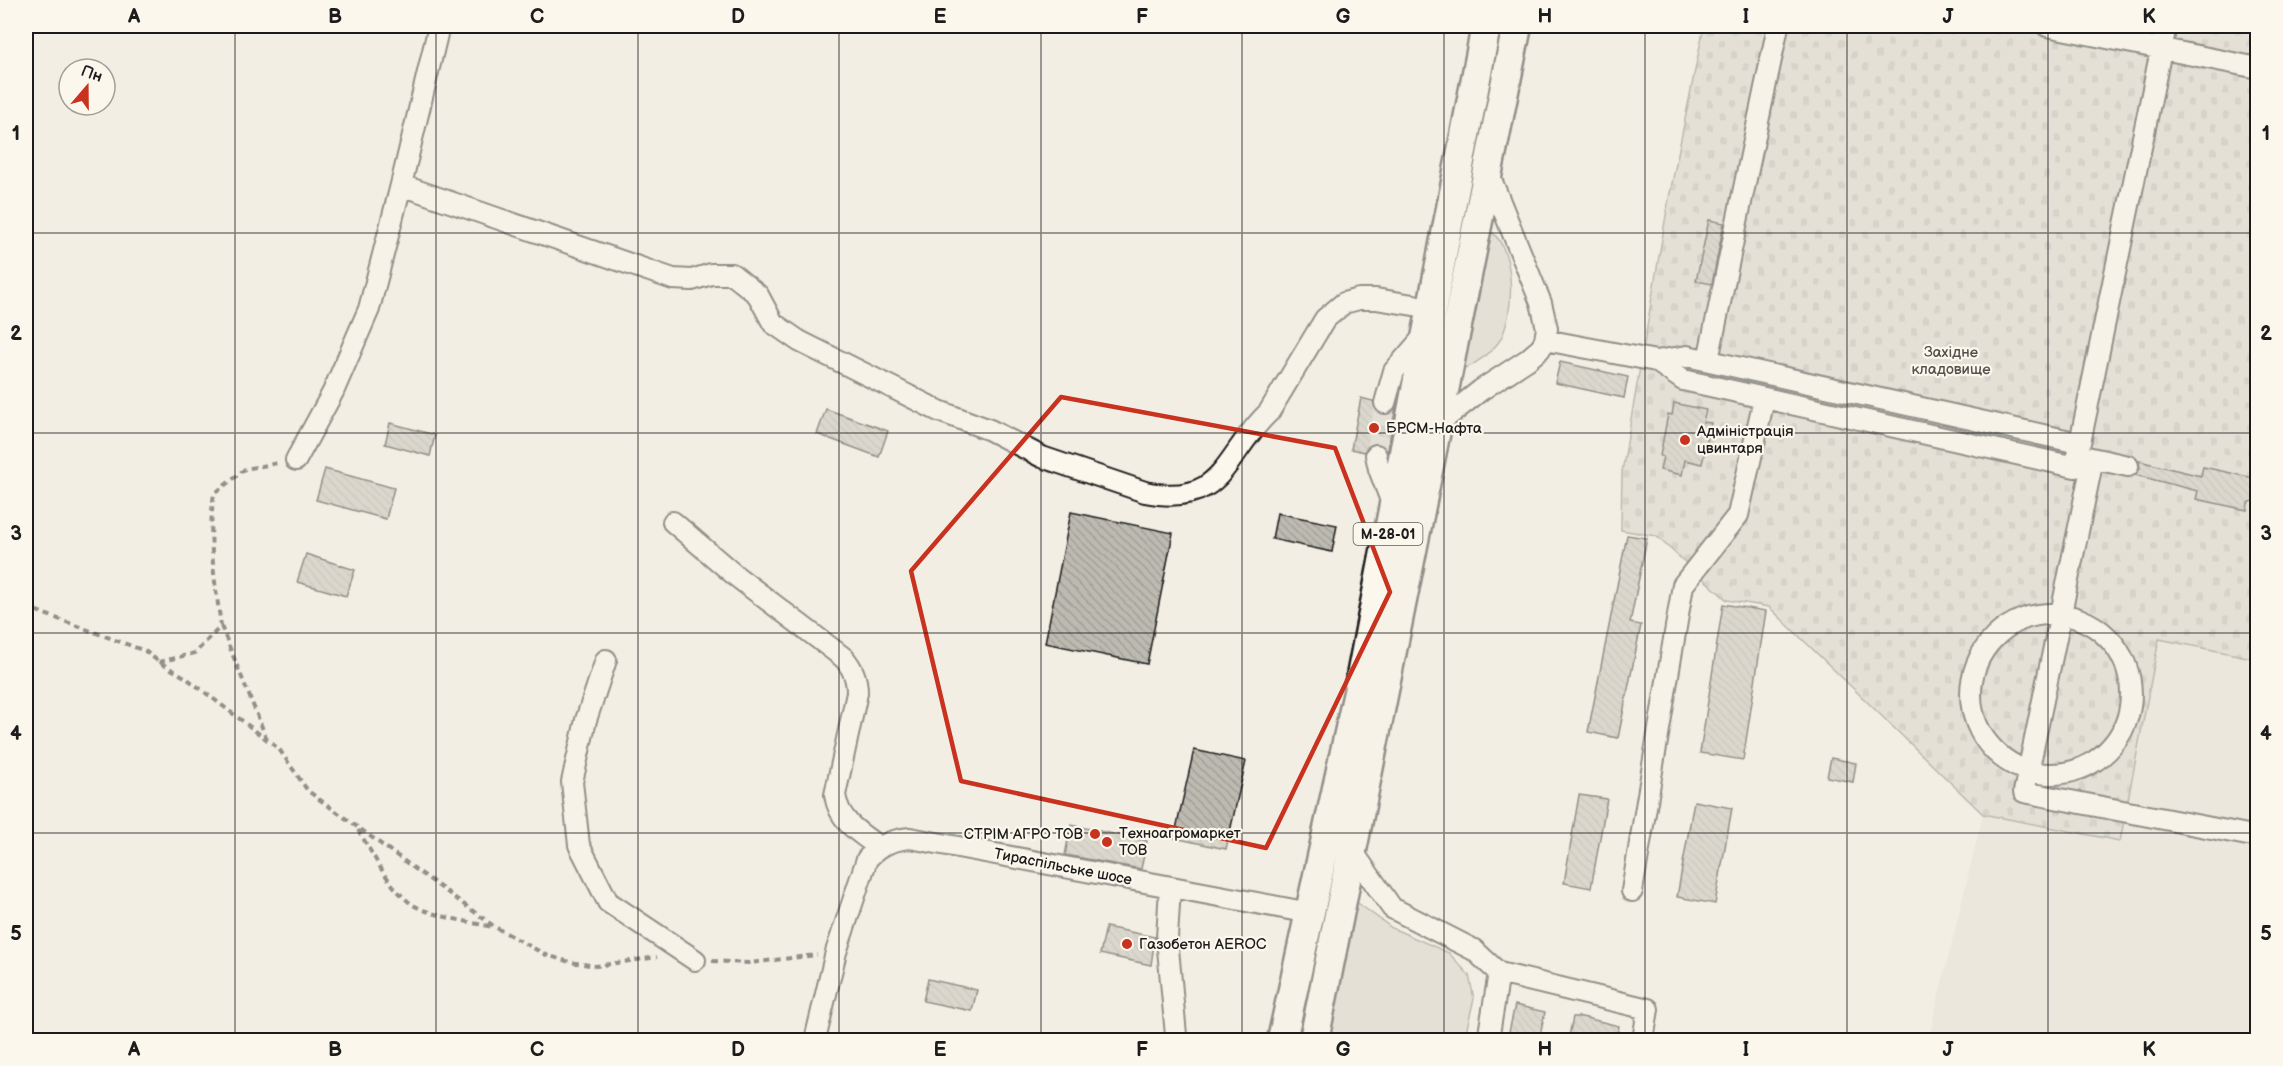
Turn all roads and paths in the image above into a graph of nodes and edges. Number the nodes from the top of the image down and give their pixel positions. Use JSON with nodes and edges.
{"nodes":[{"id":1,"x":439,"y":26,"type":"edge"},
{"id":2,"x":1486,"y":26,"type":"edge"},
{"id":3,"x":1516,"y":26,"type":"edge"},
{"id":4,"x":1778,"y":26,"type":"edge"},
{"id":5,"x":2047,"y":26,"type":"edge"},
{"id":6,"x":2166,"y":26,"type":"edge"},
{"id":7,"x":2162,"y":47,"type":"junction"},
{"id":8,"x":2258,"y":68,"type":"edge"},
{"id":9,"x":1488,"y":171,"type":"junction"},
{"id":10,"x":401,"y":185,"type":"junction"},
{"id":11,"x":1430,"y":319,"type":"junction"},
{"id":12,"x":1545,"y":340,"type":"junction"},
{"id":13,"x":1708,"y":360,"type":"junction"},
{"id":14,"x":1656,"y":361,"type":"junction"},
{"id":15,"x":1764,"y":399,"type":"junction"},
{"id":16,"x":1385,"y":403,"type":"tunnel mouth"},
{"id":17,"x":1438,"y":424,"type":"junction"},
{"id":18,"x":1376,"y":454,"type":"tunnel mouth"},
{"id":19,"x":2081,"y":456,"type":"junction"},
{"id":20,"x":296,"y":460,"type":"joint"},
{"id":21,"x":2128,"y":466,"type":"dead end"},
{"id":22,"x":1394,"y":507,"type":"junction"},
{"id":23,"x":673,"y":522,"type":"dead end"},
{"id":24,"x":26,"y":607,"type":"edge"},
{"id":25,"x":2061,"y":614,"type":"junction"},
{"id":26,"x":221,"y":626,"type":"junction"},
{"id":27,"x":606,"y":660,"type":"dead end"},
{"id":28,"x":159,"y":662,"type":"junction"},
{"id":29,"x":268,"y":742,"type":"junction"},
{"id":30,"x":2028,"y":771,"type":"junction"},
{"id":31,"x":356,"y":827,"type":"junction"},
{"id":32,"x":2258,"y":837,"type":"edge"},
{"id":33,"x":879,"y":847,"type":"junction"},
{"id":34,"x":1353,"y":852,"type":"junction"},
{"id":35,"x":1170,"y":887,"type":"junction"},
{"id":36,"x":1632,"y":891,"type":"dead end"},
{"id":37,"x":1310,"y":913,"type":"junction"},
{"id":38,"x":495,"y":927,"type":"junction"},
{"id":39,"x":836,"y":952,"type":"junction"},
{"id":40,"x":695,"y":960,"type":"junction"},
{"id":41,"x":1499,"y":973,"type":"junction"},
{"id":42,"x":1176,"y":1035,"type":"dead end"},
{"id":43,"x":815,"y":1041,"type":"edge"},
{"id":44,"x":1282,"y":1041,"type":"edge"},
{"id":45,"x":1314,"y":1041,"type":"edge"},
{"id":46,"x":1488,"y":1041,"type":"edge"},
{"id":47,"x":1643,"y":1041,"type":"edge"}],
"edges":[{"from":1,"to":10,"type":"street"},
{"from":2,"to":11,"type":"highway","number":"М-28-01"},
{"from":3,"to":9,"type":"highway","number":"М-28-01"},
{"from":4,"to":13,"type":"street"},
{"from":5,"to":7,"type":"street"},
{"from":6,"to":7,"type":"street"},
{"from":7,"to":8,"type":"street"},
{"from":7,"to":19,"type":"street"},
{"from":9,"to":12,"type":"street"},
{"from":9,"to":17,"type":"highway","number":"М-28-01"},
{"from":10,"to":11,"type":"street"},
{"from":10,"to":20,"type":"street"},
{"from":11,"to":16,"type":"street"},
{"from":11,"to":22,"type":"highway","number":"М-28-01"},
{"from":12,"to":14,"type":"street"},
{"from":12,"to":17,"type":"street"},
{"from":13,"to":14,"type":"street"},
{"from":13,"to":19,"type":"street"},
{"from":14,"to":15,"type":"street"},
{"from":15,"to":19,"type":"street"},
{"from":15,"to":36,"type":"street"},
{"from":17,"to":34,"type":"highway","number":"М-28-01"},
{"from":18,"to":22,"type":"street"},
{"from":19,"to":21,"type":"street"},
{"from":19,"to":25,"type":"street"},
{"from":20,"to":26,"type":"path"},
{"from":22,"to":37,"type":"highway","number":"М-28-01"},
{"from":23,"to":33,"type":"street"},
{"from":24,"to":28,"type":"path"},
{"from":25,"to":30,"type":"street"},
{"from":25,"to":30,"type":"street"},
{"from":25,"to":30,"type":"street"},
{"from":26,"to":28,"type":"path"},
{"from":26,"to":29,"type":"path"},
{"from":27,"to":40,"type":"street"},
{"from":28,"to":29,"type":"path"},
{"from":29,"to":31,"type":"path"},
{"from":30,"to":32,"type":"street"},
{"from":31,"to":38,"type":"path"},
{"from":31,"to":38,"type":"path"},
{"from":33,"to":35,"type":"street","name":"Тираспільське шосе"},
{"from":33,"to":39,"type":"street"},
{"from":34,"to":41,"type":"street"},
{"from":34,"to":45,"type":"highway","number":"М-28-01"},
{"from":35,"to":37,"type":"street","name":"Тираспільське шосе"},
{"from":35,"to":42,"type":"street"},
{"from":37,"to":44,"type":"highway","number":"М-28-01"},
{"from":38,"to":40,"type":"path"},
{"from":39,"to":40,"type":"path"},
{"from":39,"to":43,"type":"street"},
{"from":41,"to":46,"type":"street"},
{"from":41,"to":47,"type":"street"}]}
